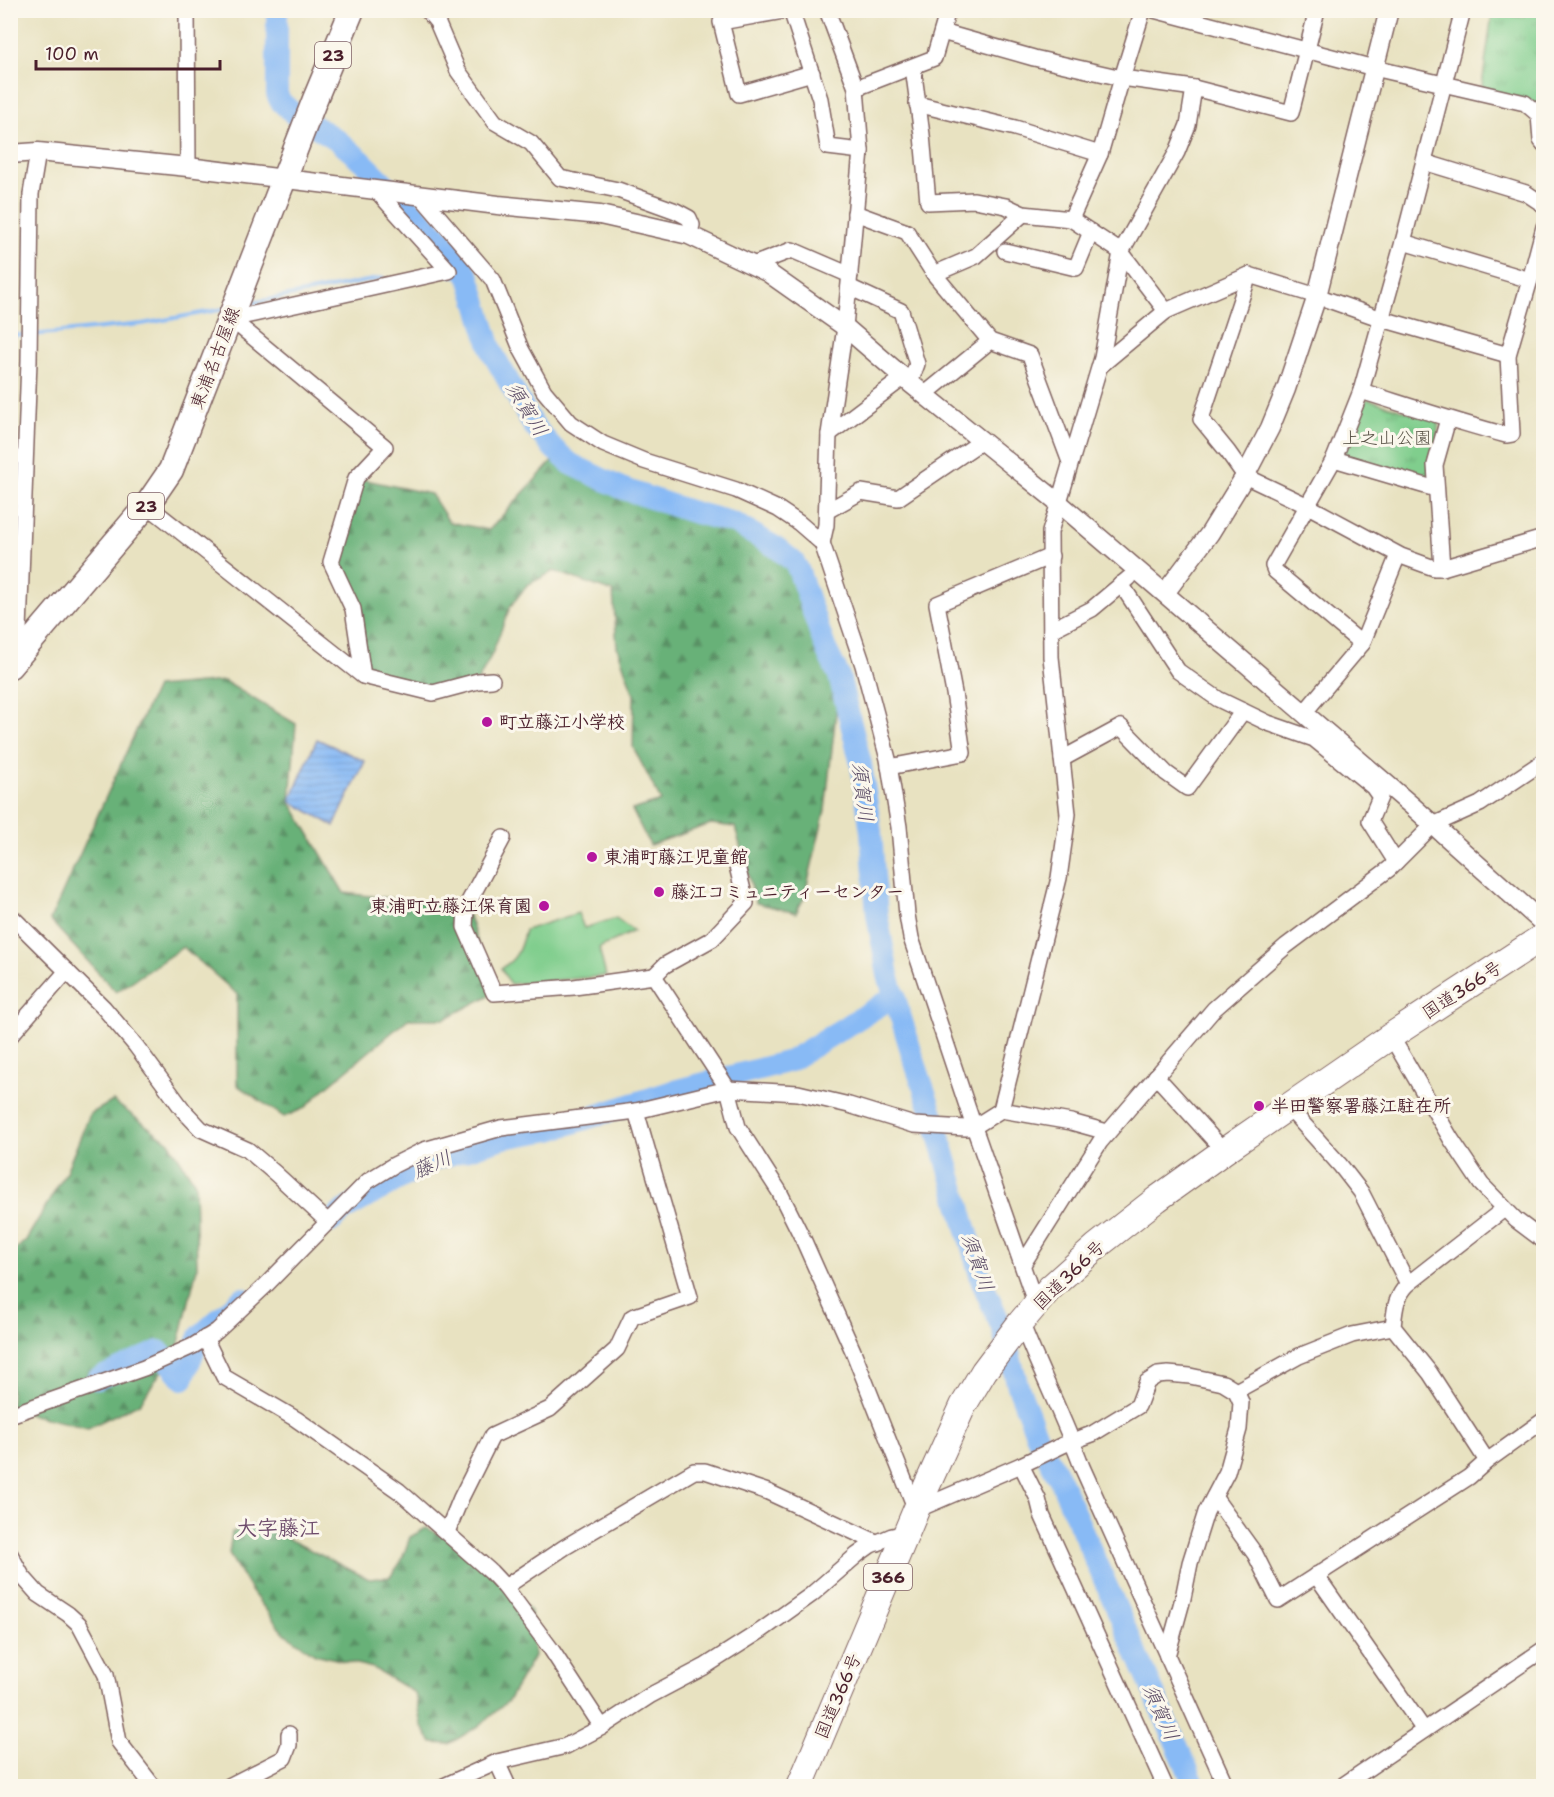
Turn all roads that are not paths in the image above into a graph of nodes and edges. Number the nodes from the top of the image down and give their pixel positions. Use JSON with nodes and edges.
{"nodes":[{"id":1,"x":187,"y":10,"type":"edge"},
{"id":2,"x":352,"y":10,"type":"edge"},
{"id":3,"x":427,"y":10,"type":"edge"},
{"id":4,"x":790,"y":10,"type":"edge"},
{"id":5,"x":827,"y":10,"type":"edge"},
{"id":6,"x":948,"y":10,"type":"edge"},
{"id":7,"x":1143,"y":10,"type":"edge"},
{"id":8,"x":1154,"y":10,"type":"edge"},
{"id":9,"x":1317,"y":10,"type":"edge"},
{"id":10,"x":1389,"y":10,"type":"edge"},
{"id":11,"x":1463,"y":10,"type":"edge"},
{"id":12,"x":942,"y":32,"type":"junction"},
{"id":13,"x":1307,"y":51,"type":"junction"},
{"id":14,"x":913,"y":67,"type":"junction"},
{"id":15,"x":1374,"y":68,"type":"junction"},
{"id":16,"x":812,"y":74,"type":"junction"},
{"id":17,"x":1122,"y":78,"type":"junction"},
{"id":18,"x":1444,"y":85,"type":"junction"},
{"id":19,"x":856,"y":88,"type":"junction"},
{"id":20,"x":1194,"y":88,"type":"junction"},
{"id":21,"x":917,"y":104,"type":"junction"},
{"id":22,"x":1544,"y":144,"type":"edge"},
{"id":23,"x":861,"y":151,"type":"junction"},
{"id":24,"x":38,"y":152,"type":"junction"},
{"id":25,"x":10,"y":154,"type":"edge"},
{"id":26,"x":1100,"y":154,"type":"junction"},
{"id":27,"x":1424,"y":162,"type":"junction"},
{"id":28,"x":188,"y":167,"type":"junction"},
{"id":29,"x":285,"y":178,"type":"junction"},
{"id":30,"x":375,"y":189,"type":"junction"},
{"id":31,"x":420,"y":195,"type":"junction"},
{"id":32,"x":1544,"y":205,"type":"edge"},
{"id":33,"x":855,"y":213,"type":"junction"},
{"id":34,"x":1023,"y":214,"type":"junction"},
{"id":35,"x":1071,"y":219,"type":"junction"},
{"id":36,"x":1544,"y":227,"type":"edge"},
{"id":37,"x":1091,"y":232,"type":"junction"},
{"id":38,"x":689,"y":235,"type":"junction"},
{"id":39,"x":1403,"y":242,"type":"junction"},
{"id":40,"x":1005,"y":251,"type":"dead end"},
{"id":41,"x":1121,"y":252,"type":"junction"},
{"id":42,"x":753,"y":265,"type":"junction"},
{"id":43,"x":934,"y":274,"type":"junction"},
{"id":44,"x":1249,"y":275,"type":"junction"},
{"id":45,"x":1530,"y":280,"type":"junction"},
{"id":46,"x":849,"y":281,"type":"junction"},
{"id":47,"x":1317,"y":296,"type":"junction"},
{"id":48,"x":234,"y":311,"type":"junction"},
{"id":49,"x":1166,"y":311,"type":"junction"},
{"id":50,"x":1382,"y":319,"type":"junction"},
{"id":51,"x":845,"y":327,"type":"junction"},
{"id":52,"x":990,"y":341,"type":"junction"},
{"id":53,"x":1508,"y":355,"type":"junction"},
{"id":54,"x":1100,"y":366,"type":"junction"},
{"id":55,"x":906,"y":381,"type":"junction"},
{"id":56,"x":1361,"y":391,"type":"junction"},
{"id":57,"x":924,"y":395,"type":"junction"},
{"id":58,"x":1448,"y":419,"type":"junction"},
{"id":59,"x":829,"y":434,"type":"junction"},
{"id":60,"x":982,"y":441,"type":"junction"},
{"id":61,"x":1334,"y":459,"type":"junction"},
{"id":62,"x":1070,"y":462,"type":"junction"},
{"id":63,"x":1245,"y":476,"type":"junction"},
{"id":64,"x":1436,"y":489,"type":"junction"},
{"id":65,"x":1059,"y":503,"type":"junction"},
{"id":66,"x":147,"y":505,"type":"junction"},
{"id":67,"x":1308,"y":506,"type":"junction"},
{"id":68,"x":827,"y":511,"type":"junction"},
{"id":69,"x":1544,"y":538,"type":"edge"},
{"id":70,"x":822,"y":543,"type":"junction"},
{"id":71,"x":1398,"y":555,"type":"junction"},
{"id":72,"x":1051,"y":556,"type":"junction"},
{"id":73,"x":1442,"y":568,"type":"junction"},
{"id":74,"x":1138,"y":570,"type":"junction"},
{"id":75,"x":1121,"y":584,"type":"junction"},
{"id":76,"x":1165,"y":593,"type":"junction"},
{"id":77,"x":1051,"y":630,"type":"junction"},
{"id":78,"x":1362,"y":645,"type":"junction"},
{"id":79,"x":14,"y":662,"type":"edge"},
{"id":80,"x":363,"y":676,"type":"junction"},
{"id":81,"x":492,"y":680,"type":"dead end"},
{"id":82,"x":1242,"y":711,"type":"junction"},
{"id":83,"x":1304,"y":713,"type":"junction"},
{"id":84,"x":1062,"y":759,"type":"junction"},
{"id":85,"x":1544,"y":761,"type":"edge"},
{"id":86,"x":889,"y":767,"type":"junction"},
{"id":87,"x":1433,"y":825,"type":"junction"},
{"id":88,"x":503,"y":838,"type":"dead end"},
{"id":89,"x":1396,"y":862,"type":"junction"},
{"id":90,"x":736,"y":866,"type":"dead end"},
{"id":91,"x":10,"y":915,"type":"edge"},
{"id":92,"x":1544,"y":924,"type":"edge"},
{"id":93,"x":1544,"y":936,"type":"edge"},
{"id":94,"x":67,"y":971,"type":"junction"},
{"id":95,"x":654,"y":976,"type":"junction"},
{"id":96,"x":10,"y":1036,"type":"edge"},
{"id":97,"x":1391,"y":1036,"type":"junction"},
{"id":98,"x":1156,"y":1076,"type":"junction"},
{"id":99,"x":728,"y":1089,"type":"junction"},
{"id":100,"x":1288,"y":1107,"type":"junction"},
{"id":101,"x":1001,"y":1110,"type":"junction"},
{"id":102,"x":636,"y":1111,"type":"junction"},
{"id":103,"x":970,"y":1128,"type":"junction"},
{"id":104,"x":1107,"y":1132,"type":"junction"},
{"id":105,"x":1224,"y":1151,"type":"junction"},
{"id":106,"x":1504,"y":1209,"type":"junction"},
{"id":107,"x":328,"y":1222,"type":"junction"},
{"id":108,"x":1544,"y":1241,"type":"edge"},
{"id":109,"x":1023,"y":1264,"type":"junction"},
{"id":110,"x":1408,"y":1284,"type":"junction"},
{"id":111,"x":1029,"y":1313,"type":"junction"},
{"id":112,"x":1393,"y":1327,"type":"junction"},
{"id":113,"x":205,"y":1338,"type":"junction"},
{"id":114,"x":1236,"y":1391,"type":"junction"},
{"id":115,"x":10,"y":1415,"type":"edge"},
{"id":116,"x":1544,"y":1420,"type":"edge"},
{"id":117,"x":1068,"y":1443,"type":"junction"},
{"id":118,"x":1487,"y":1461,"type":"junction"},
{"id":119,"x":1024,"y":1464,"type":"junction"},
{"id":120,"x":1214,"y":1497,"type":"junction"},
{"id":121,"x":911,"y":1521,"type":"junction"},
{"id":122,"x":447,"y":1532,"type":"junction"},
{"id":123,"x":878,"y":1543,"type":"junction"},
{"id":124,"x":10,"y":1554,"type":"edge"},
{"id":125,"x":1316,"y":1575,"type":"junction"},
{"id":126,"x":505,"y":1587,"type":"junction"},
{"id":127,"x":1544,"y":1649,"type":"edge"},
{"id":128,"x":1167,"y":1656,"type":"junction"},
{"id":129,"x":602,"y":1726,"type":"junction"},
{"id":130,"x":1424,"y":1730,"type":"junction"},
{"id":131,"x":289,"y":1734,"type":"dead end"},
{"id":132,"x":496,"y":1762,"type":"junction"},
{"id":133,"x":153,"y":1786,"type":"edge"},
{"id":134,"x":229,"y":1786,"type":"edge"},
{"id":135,"x":444,"y":1786,"type":"edge"},
{"id":136,"x":508,"y":1786,"type":"edge"},
{"id":137,"x":800,"y":1786,"type":"edge"},
{"id":138,"x":1165,"y":1786,"type":"edge"},
{"id":139,"x":1226,"y":1786,"type":"edge"},
{"id":140,"x":1342,"y":1786,"type":"edge"}],
"edges":[{"from":1,"to":28,"type":"street"},
{"from":2,"to":29,"type":"main road","name":"東浦名古屋線","number":"23"},
{"from":3,"to":38,"type":"street"},
{"from":4,"to":16,"type":"street"},
{"from":4,"to":16,"type":"street"},
{"from":5,"to":19,"type":"street"},
{"from":6,"to":12,"type":"street"},
{"from":7,"to":17,"type":"street"},
{"from":8,"to":13,"type":"street"},
{"from":9,"to":13,"type":"street"},
{"from":10,"to":15,"type":"street"},
{"from":11,"to":18,"type":"street"},
{"from":12,"to":14,"type":"street"},
{"from":12,"to":17,"type":"street"},
{"from":13,"to":15,"type":"street"},
{"from":13,"to":20,"type":"street"},
{"from":14,"to":19,"type":"street"},
{"from":14,"to":21,"type":"street"},
{"from":15,"to":18,"type":"street"},
{"from":15,"to":47,"type":"street"},
{"from":16,"to":23,"type":"street"},
{"from":17,"to":20,"type":"street"},
{"from":17,"to":26,"type":"street"},
{"from":18,"to":22,"type":"street"},
{"from":18,"to":27,"type":"street"},
{"from":19,"to":23,"type":"street"},
{"from":20,"to":41,"type":"street"},
{"from":21,"to":26,"type":"street"},
{"from":21,"to":34,"type":"street"},
{"from":23,"to":33,"type":"street"},
{"from":24,"to":25,"type":"street"},
{"from":24,"to":28,"type":"street"},
{"from":24,"to":79,"type":"street"},
{"from":26,"to":35,"type":"street"},
{"from":27,"to":32,"type":"street"},
{"from":27,"to":39,"type":"street"},
{"from":28,"to":29,"type":"street"},
{"from":29,"to":30,"type":"street"},
{"from":29,"to":48,"type":"main road","name":"東浦名古屋線","number":"23"},
{"from":30,"to":31,"type":"street"},
{"from":30,"to":48,"type":"street"},
{"from":31,"to":38,"type":"street"},
{"from":31,"to":70,"type":"street"},
{"from":33,"to":43,"type":"street"},
{"from":33,"to":46,"type":"street"},
{"from":34,"to":35,"type":"street"},
{"from":34,"to":43,"type":"street"},
{"from":35,"to":37,"type":"street"},
{"from":36,"to":45,"type":"street"},
{"from":37,"to":40,"type":"street"},
{"from":37,"to":41,"type":"street"},
{"from":38,"to":42,"type":"street"},
{"from":39,"to":45,"type":"street"},
{"from":39,"to":50,"type":"street"},
{"from":41,"to":49,"type":"street"},
{"from":41,"to":54,"type":"street"},
{"from":42,"to":46,"type":"street"},
{"from":42,"to":51,"type":"street"},
{"from":43,"to":52,"type":"street"},
{"from":44,"to":47,"type":"street"},
{"from":44,"to":49,"type":"street"},
{"from":44,"to":63,"type":"street"},
{"from":45,"to":53,"type":"street"},
{"from":46,"to":51,"type":"street"},
{"from":46,"to":55,"type":"street"},
{"from":47,"to":50,"type":"street"},
{"from":47,"to":63,"type":"street"},
{"from":48,"to":66,"type":"main road","name":"東浦名古屋線","number":"23"},
{"from":48,"to":80,"type":"street"},
{"from":49,"to":54,"type":"street"},
{"from":50,"to":53,"type":"street"},
{"from":50,"to":56,"type":"street"},
{"from":51,"to":55,"type":"street"},
{"from":51,"to":59,"type":"street"},
{"from":52,"to":57,"type":"street"},
{"from":52,"to":62,"type":"street"},
{"from":53,"to":58,"type":"street"},
{"from":54,"to":62,"type":"street"},
{"from":55,"to":57,"type":"street"},
{"from":55,"to":59,"type":"street"},
{"from":56,"to":58,"type":"street"},
{"from":56,"to":61,"type":"street"},
{"from":57,"to":60,"type":"street"},
{"from":58,"to":64,"type":"street"},
{"from":59,"to":68,"type":"street"},
{"from":60,"to":65,"type":"street"},
{"from":60,"to":68,"type":"street"},
{"from":61,"to":64,"type":"street"},
{"from":61,"to":67,"type":"street"},
{"from":62,"to":65,"type":"street"},
{"from":63,"to":67,"type":"street"},
{"from":63,"to":76,"type":"street"},
{"from":64,"to":73,"type":"street"},
{"from":65,"to":72,"type":"street"},
{"from":65,"to":74,"type":"street"},
{"from":66,"to":79,"type":"main road","name":"東浦名古屋線","number":"23"},
{"from":66,"to":80,"type":"street"},
{"from":67,"to":71,"type":"street"},
{"from":67,"to":78,"type":"street"},
{"from":68,"to":70,"type":"street"},
{"from":69,"to":73,"type":"street"},
{"from":70,"to":86,"type":"street"},
{"from":71,"to":73,"type":"street"},
{"from":71,"to":78,"type":"street"},
{"from":72,"to":77,"type":"street"},
{"from":72,"to":86,"type":"street"},
{"from":74,"to":75,"type":"street"},
{"from":74,"to":76,"type":"street"},
{"from":75,"to":77,"type":"street"},
{"from":75,"to":82,"type":"street"},
{"from":76,"to":83,"type":"street"},
{"from":77,"to":84,"type":"street"},
{"from":78,"to":83,"type":"street"},
{"from":80,"to":81,"type":"street"},
{"from":82,"to":84,"type":"street"},
{"from":82,"to":89,"type":"street"},
{"from":83,"to":87,"type":"street"},
{"from":84,"to":101,"type":"street"},
{"from":85,"to":87,"type":"street"},
{"from":86,"to":103,"type":"street"},
{"from":87,"to":89,"type":"street"},
{"from":87,"to":92,"type":"street"},
{"from":88,"to":95,"type":"street"},
{"from":89,"to":98,"type":"street"},
{"from":90,"to":95,"type":"street"},
{"from":91,"to":94,"type":"street"},
{"from":93,"to":97,"type":"highway","name":"国道366号","number":"366"},
{"from":94,"to":96,"type":"street"},
{"from":94,"to":107,"type":"street"},
{"from":95,"to":99,"type":"street"},
{"from":97,"to":100,"type":"highway","name":"国道366号","number":"366"},
{"from":97,"to":106,"type":"street"},
{"from":98,"to":104,"type":"street"},
{"from":98,"to":105,"type":"street"},
{"from":99,"to":102,"type":"street"},
{"from":99,"to":103,"type":"street"},
{"from":99,"to":121,"type":"street"},
{"from":100,"to":105,"type":"highway","name":"国道366号","number":"366"},
{"from":100,"to":110,"type":"street"},
{"from":101,"to":103,"type":"street"},
{"from":101,"to":104,"type":"street"},
{"from":102,"to":107,"type":"street"},
{"from":102,"to":122,"type":"street"},
{"from":103,"to":109,"type":"street"},
{"from":104,"to":109,"type":"street"},
{"from":105,"to":111,"type":"highway","name":"国道366号","number":"366"},
{"from":106,"to":108,"type":"street"},
{"from":106,"to":110,"type":"street"},
{"from":107,"to":113,"type":"street"},
{"from":109,"to":111,"type":"street"},
{"from":110,"to":112,"type":"street"},
{"from":111,"to":117,"type":"street"},
{"from":111,"to":121,"type":"highway","name":"国道366号","number":"366"},
{"from":112,"to":114,"type":"street"},
{"from":112,"to":118,"type":"street"},
{"from":113,"to":115,"type":"street"},
{"from":113,"to":122,"type":"street"},
{"from":114,"to":117,"type":"street"},
{"from":114,"to":120,"type":"street"},
{"from":116,"to":118,"type":"street"},
{"from":117,"to":119,"type":"street"},
{"from":117,"to":128,"type":"street"},
{"from":118,"to":125,"type":"street"},
{"from":119,"to":121,"type":"street"},
{"from":119,"to":138,"type":"street"},
{"from":120,"to":125,"type":"street"},
{"from":120,"to":128,"type":"street"},
{"from":121,"to":123,"type":"street"},
{"from":121,"to":137,"type":"highway","name":"国道366号","number":"366"},
{"from":122,"to":126,"type":"street"},
{"from":123,"to":126,"type":"street"},
{"from":123,"to":129,"type":"street"},
{"from":124,"to":133,"type":"street"},
{"from":125,"to":130,"type":"street"},
{"from":126,"to":129,"type":"street"},
{"from":127,"to":130,"type":"street"},
{"from":128,"to":139,"type":"street"},
{"from":129,"to":132,"type":"street"},
{"from":130,"to":140,"type":"street"},
{"from":131,"to":134,"type":"street"},
{"from":132,"to":135,"type":"street"},
{"from":132,"to":136,"type":"street"}]}
